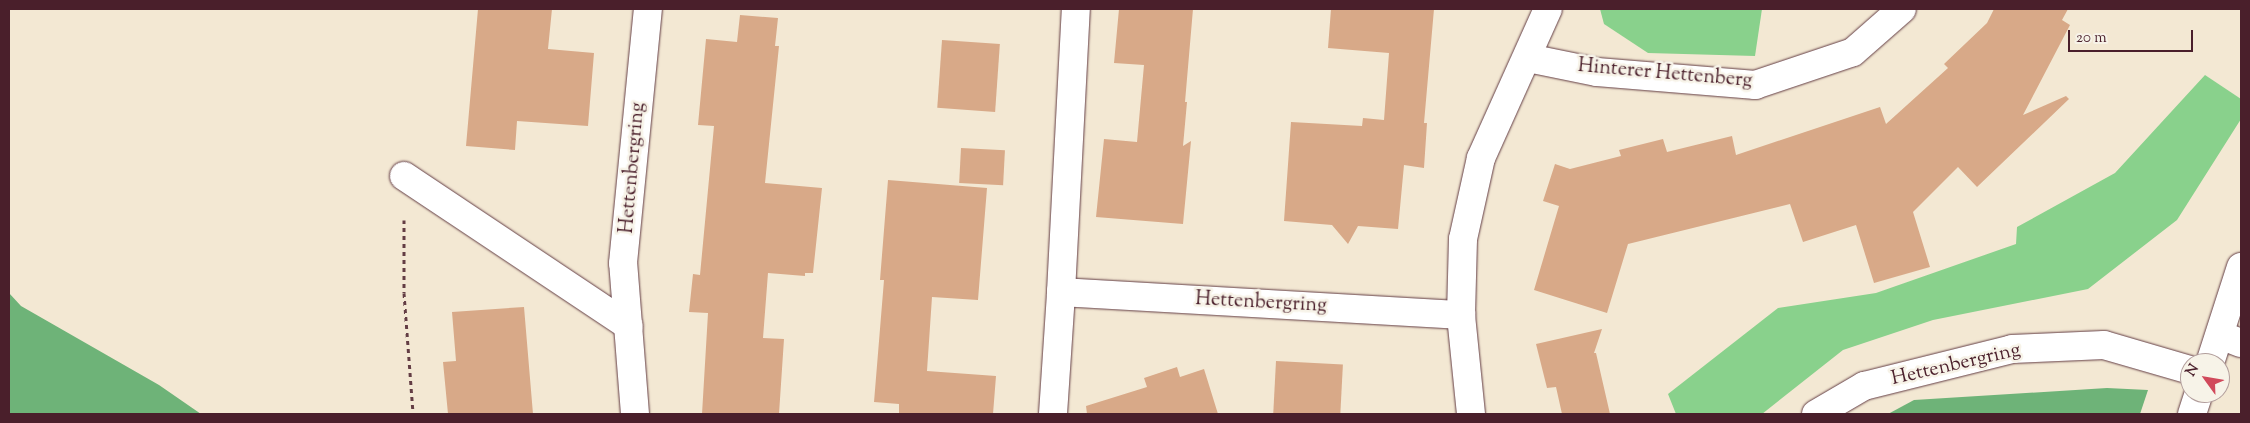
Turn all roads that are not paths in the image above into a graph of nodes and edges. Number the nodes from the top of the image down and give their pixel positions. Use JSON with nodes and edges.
{"nodes":[{"id":1,"x":648,"y":9,"type":"edge"},
{"id":2,"x":1076,"y":9,"type":"edge"},
{"id":3,"x":1548,"y":9,"type":"edge"},
{"id":4,"x":1902,"y":9,"type":"edge"},
{"id":5,"x":1528,"y":58,"type":"junction"},
{"id":6,"x":404,"y":176,"type":"road end"},
{"id":7,"x":2241,"y":267,"type":"edge"},
{"id":8,"x":1061,"y":292,"type":"junction"},
{"id":9,"x":1461,"y":315,"type":"junction"},
{"id":10,"x":629,"y":326,"type":"junction"},
{"id":11,"x":2230,"y":339,"type":"edge"},
{"id":12,"x":2218,"y":353,"type":"edge"},
{"id":13,"x":2180,"y":367,"type":"edge"},
{"id":14,"x":636,"y":414,"type":"edge"},
{"id":15,"x":1053,"y":414,"type":"edge"},
{"id":16,"x":1470,"y":414,"type":"edge"},
{"id":17,"x":1816,"y":414,"type":"edge"}],
"edges":[{"from":1,"to":10,"type":"street","name":"Hettenbergring"},
{"from":2,"to":8,"type":"street"},
{"from":3,"to":5,"type":"street"},
{"from":4,"to":5,"type":"street","name":"Hinterer Hettenberg"},
{"from":5,"to":9,"type":"street"},
{"from":6,"to":10,"type":"street"},
{"from":7,"to":11,"type":"street"},
{"from":8,"to":9,"type":"street","name":"Hettenbergring"},
{"from":8,"to":15,"type":"street"},
{"from":9,"to":16,"type":"street"},
{"from":10,"to":14,"type":"street","name":"Hettenbergring"},
{"from":11,"to":12,"type":"street"},
{"from":13,"to":17,"type":"street","name":"Hettenbergring"}]}
